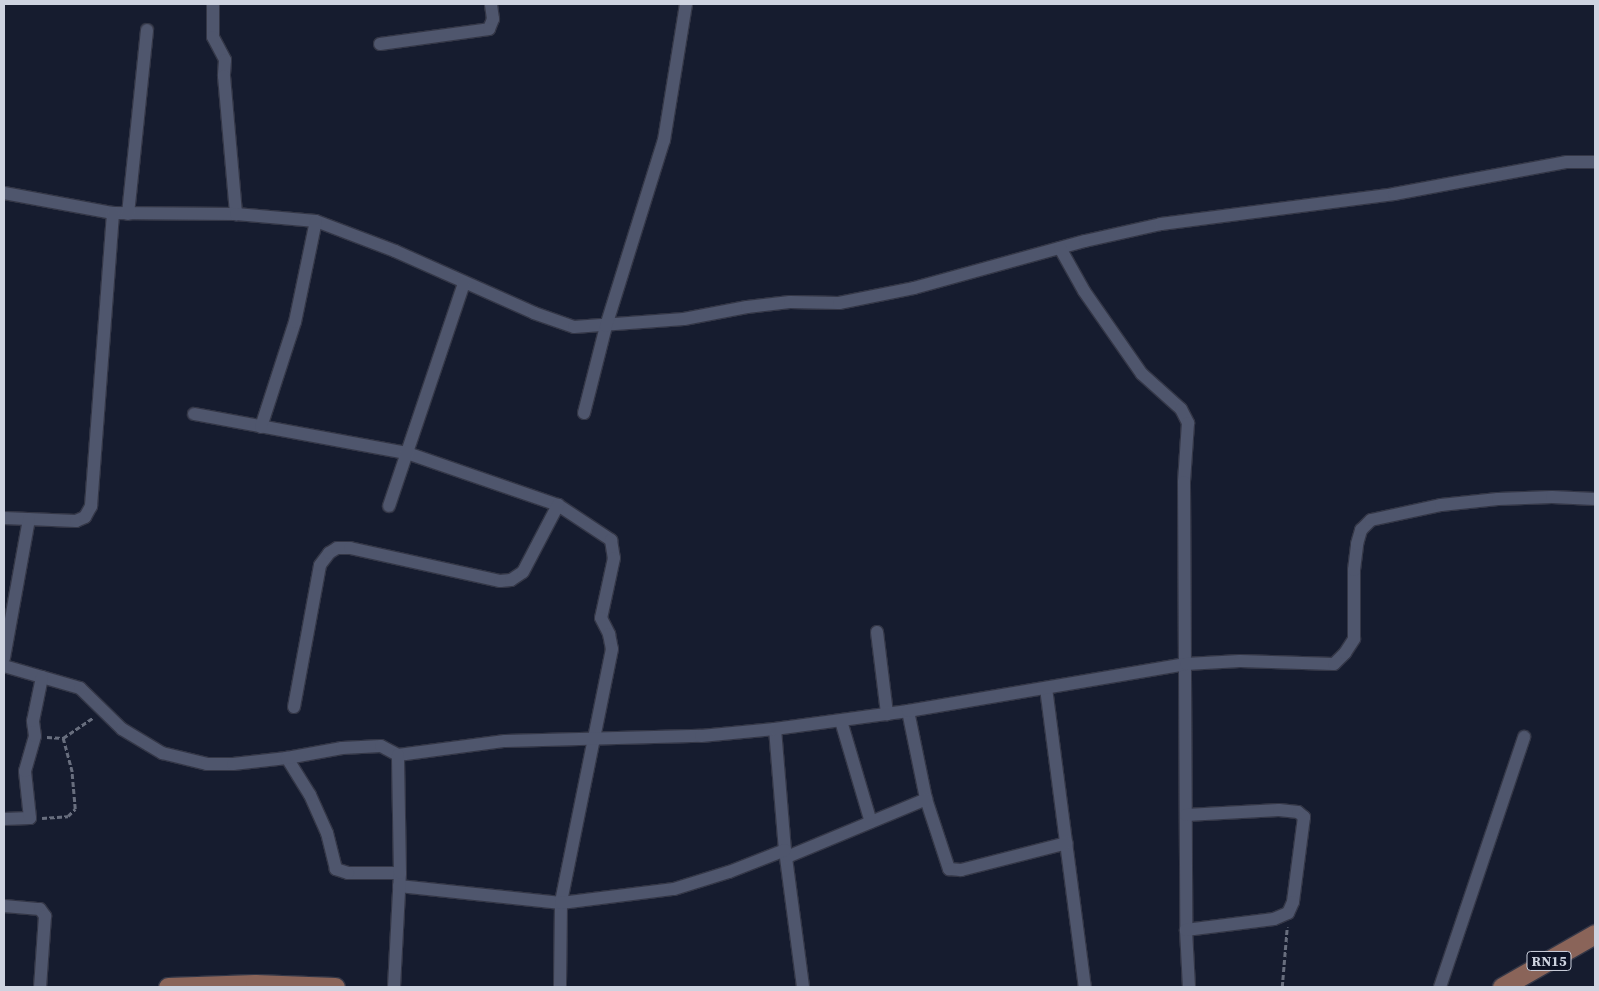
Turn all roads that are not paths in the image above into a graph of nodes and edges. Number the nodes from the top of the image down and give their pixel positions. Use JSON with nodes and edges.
{"nodes":[{"id":1,"x":213,"y":4,"type":"edge"},
{"id":2,"x":492,"y":4,"type":"edge"},
{"id":3,"x":686,"y":4,"type":"edge"},
{"id":4,"x":147,"y":30,"type":"dead end"},
{"id":5,"x":380,"y":44,"type":"dead end"},
{"id":6,"x":1595,"y":162,"type":"edge"},
{"id":7,"x":4,"y":193,"type":"edge"},
{"id":8,"x":113,"y":214,"type":"junction"},
{"id":9,"x":128,"y":214,"type":"junction"},
{"id":10,"x":236,"y":214,"type":"junction"},
{"id":11,"x":316,"y":221,"type":"junction"},
{"id":12,"x":1060,"y":248,"type":"junction"},
{"id":13,"x":464,"y":283,"type":"junction"},
{"id":14,"x":606,"y":326,"type":"junction"},
{"id":15,"x":584,"y":412,"type":"dead end"},
{"id":16,"x":194,"y":414,"type":"dead end"},
{"id":17,"x":262,"y":427,"type":"junction"},
{"id":18,"x":407,"y":453,"type":"junction"},
{"id":19,"x":1595,"y":499,"type":"edge"},
{"id":20,"x":558,"y":505,"type":"junction"},
{"id":21,"x":389,"y":506,"type":"dead end"},
{"id":22,"x":4,"y":518,"type":"edge"},
{"id":23,"x":29,"y":519,"type":"junction"},
{"id":24,"x":9,"y":599,"type":"edge"},
{"id":25,"x":877,"y":632,"type":"dead end"},
{"id":26,"x":4,"y":658,"type":"edge"},
{"id":27,"x":1186,"y":664,"type":"junction"},
{"id":28,"x":4,"y":666,"type":"edge"},
{"id":29,"x":42,"y":677,"type":"junction"},
{"id":30,"x":1046,"y":688,"type":"junction"},
{"id":31,"x":294,"y":707,"type":"dead end"},
{"id":32,"x":908,"y":711,"type":"junction"},
{"id":33,"x":886,"y":714,"type":"junction"},
{"id":34,"x":841,"y":721,"type":"junction"},
{"id":35,"x":775,"y":729,"type":"junction"},
{"id":36,"x":1524,"y":737,"type":"dead end"},
{"id":37,"x":593,"y":740,"type":"junction"},
{"id":38,"x":398,"y":755,"type":"junction"},
{"id":39,"x":287,"y":758,"type":"junction"},
{"id":40,"x":926,"y":799,"type":"junction"},
{"id":41,"x":1186,"y":815,"type":"junction"},
{"id":42,"x":4,"y":819,"type":"edge"},
{"id":43,"x":871,"y":822,"type":"junction"},
{"id":44,"x":1067,"y":844,"type":"junction"},
{"id":45,"x":786,"y":854,"type":"junction"},
{"id":46,"x":400,"y":879,"type":"junction"},
{"id":47,"x":561,"y":903,"type":"junction"},
{"id":48,"x":4,"y":906,"type":"edge"},
{"id":49,"x":1186,"y":930,"type":"junction"},
{"id":50,"x":1595,"y":934,"type":"edge"},
{"id":51,"x":40,"y":987,"type":"edge"},
{"id":52,"x":168,"y":987,"type":"edge"},
{"id":53,"x":335,"y":987,"type":"edge"},
{"id":54,"x":394,"y":987,"type":"edge"},
{"id":55,"x":560,"y":987,"type":"edge"},
{"id":56,"x":803,"y":987,"type":"edge"},
{"id":57,"x":1085,"y":987,"type":"edge"},
{"id":58,"x":1189,"y":987,"type":"edge"},
{"id":59,"x":1440,"y":987,"type":"edge"},
{"id":60,"x":1502,"y":987,"type":"edge"}],
"edges":[{"from":1,"to":10,"type":"street"},
{"from":2,"to":5,"type":"street"},
{"from":3,"to":14,"type":"street"},
{"from":4,"to":9,"type":"street"},
{"from":6,"to":12,"type":"street"},
{"from":7,"to":8,"type":"street"},
{"from":8,"to":9,"type":"street"},
{"from":8,"to":23,"type":"street"},
{"from":9,"to":10,"type":"street"},
{"from":10,"to":11,"type":"street"},
{"from":11,"to":13,"type":"street"},
{"from":11,"to":17,"type":"street"},
{"from":12,"to":14,"type":"street"},
{"from":12,"to":27,"type":"street"},
{"from":13,"to":14,"type":"street"},
{"from":13,"to":18,"type":"street"},
{"from":14,"to":15,"type":"street"},
{"from":16,"to":17,"type":"street"},
{"from":17,"to":18,"type":"street"},
{"from":18,"to":20,"type":"street"},
{"from":18,"to":21,"type":"street"},
{"from":19,"to":27,"type":"street"},
{"from":20,"to":31,"type":"street"},
{"from":20,"to":37,"type":"street"},
{"from":22,"to":23,"type":"street"},
{"from":23,"to":24,"type":"street"},
{"from":24,"to":26,"type":"street"},
{"from":25,"to":33,"type":"street"},
{"from":27,"to":30,"type":"street"},
{"from":27,"to":41,"type":"street"},
{"from":28,"to":29,"type":"street"},
{"from":29,"to":39,"type":"street"},
{"from":29,"to":42,"type":"street"},
{"from":30,"to":32,"type":"street"},
{"from":30,"to":44,"type":"street"},
{"from":32,"to":33,"type":"street"},
{"from":32,"to":40,"type":"street"},
{"from":33,"to":34,"type":"street"},
{"from":34,"to":35,"type":"street"},
{"from":34,"to":43,"type":"street"},
{"from":35,"to":37,"type":"street"},
{"from":35,"to":45,"type":"street"},
{"from":36,"to":59,"type":"street"},
{"from":37,"to":38,"type":"street"},
{"from":37,"to":47,"type":"street"},
{"from":38,"to":39,"type":"street"},
{"from":38,"to":46,"type":"street"},
{"from":39,"to":46,"type":"street"},
{"from":40,"to":43,"type":"street"},
{"from":40,"to":44,"type":"street"},
{"from":41,"to":49,"type":"street"},
{"from":41,"to":49,"type":"street"},
{"from":43,"to":45,"type":"street"},
{"from":44,"to":57,"type":"street"},
{"from":45,"to":47,"type":"street"},
{"from":45,"to":56,"type":"street"},
{"from":46,"to":47,"type":"street"},
{"from":46,"to":54,"type":"street"},
{"from":47,"to":55,"type":"street"},
{"from":48,"to":51,"type":"street"},
{"from":49,"to":58,"type":"street"},
{"from":50,"to":60,"type":"main road","number":"RN15"},
{"from":52,"to":53,"type":"main road"}]}
